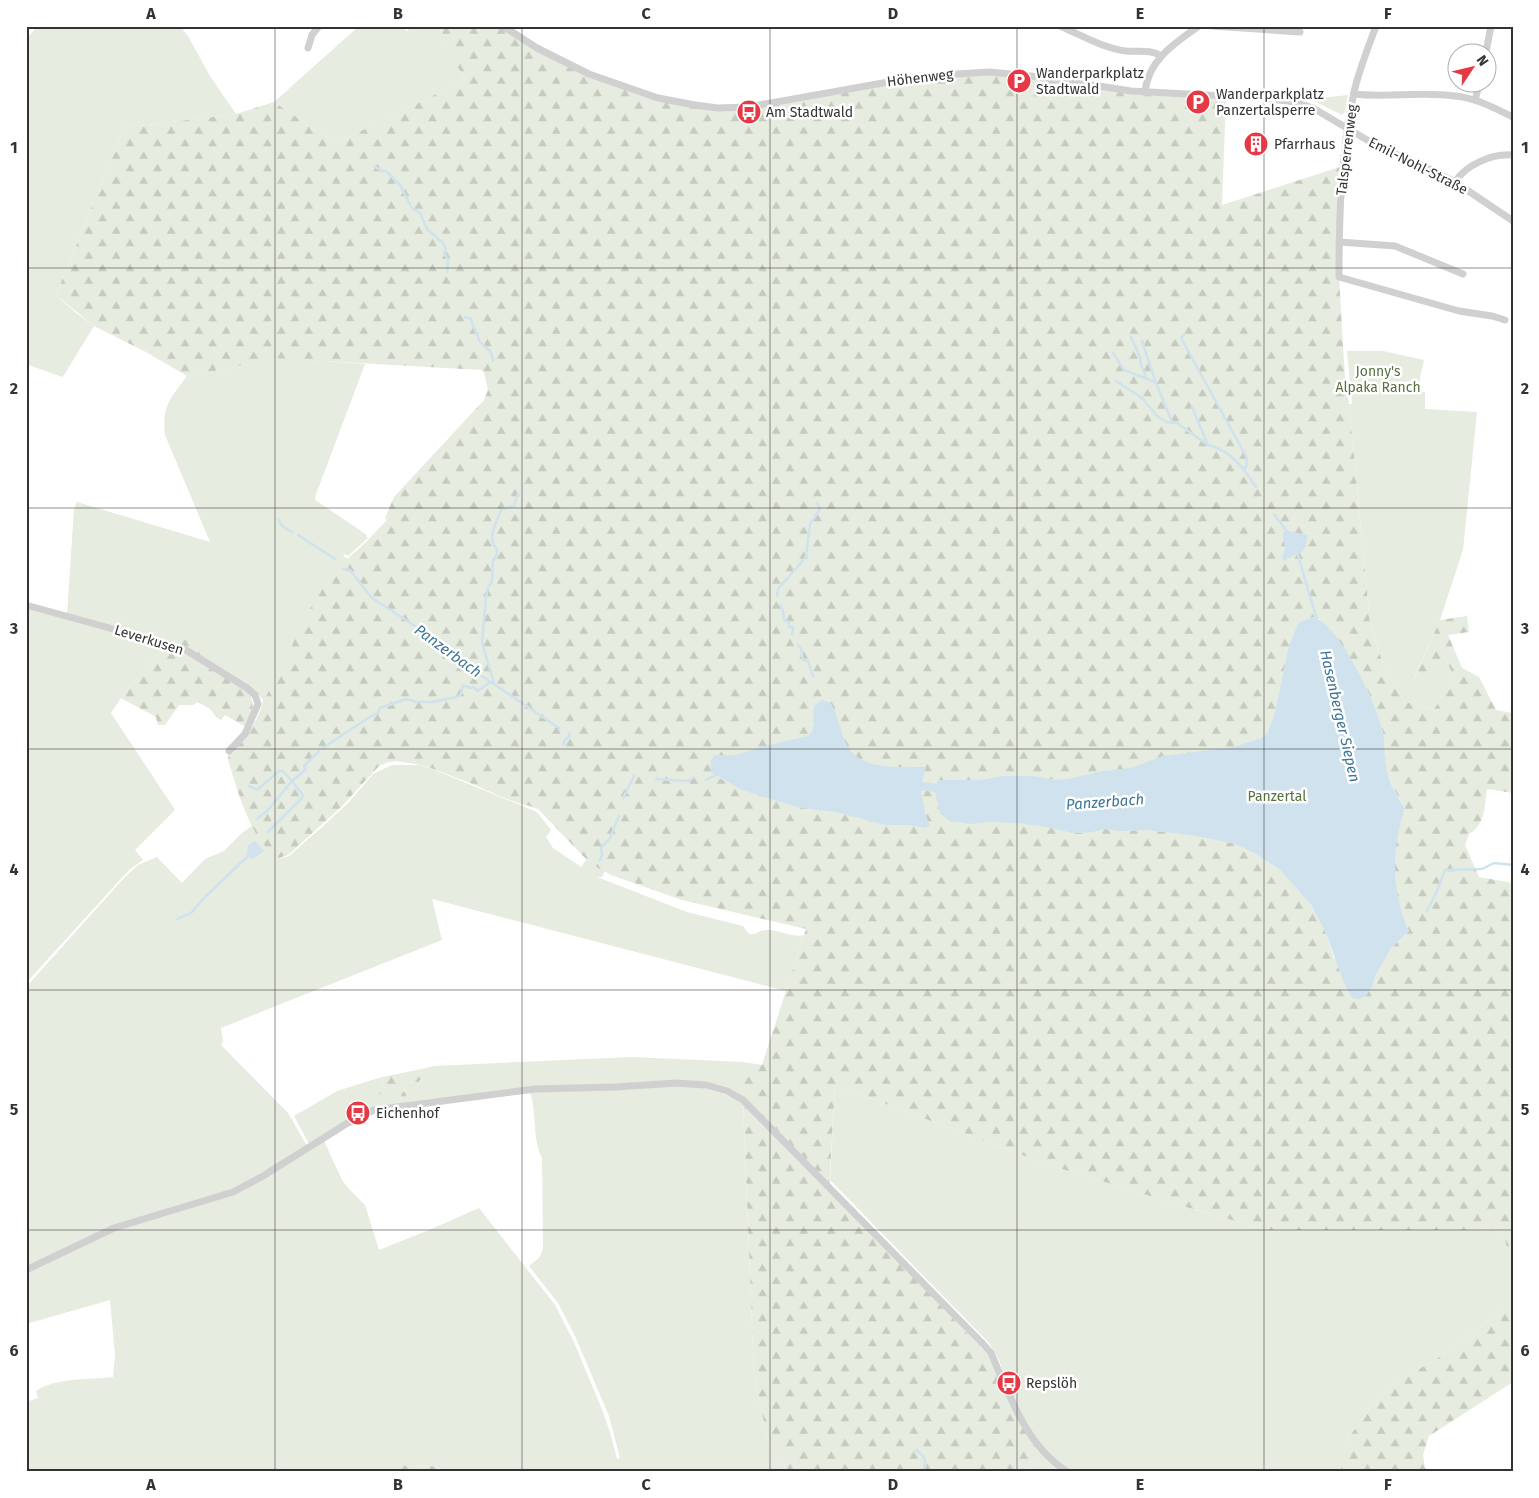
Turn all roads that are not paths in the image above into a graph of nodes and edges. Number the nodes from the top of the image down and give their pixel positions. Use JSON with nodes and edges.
{"nodes":[{"id":1,"x":320,"y":26,"type":"edge"},
{"id":2,"x":503,"y":26,"type":"edge"},
{"id":3,"x":1060,"y":26,"type":"edge"},
{"id":4,"x":1199,"y":26,"type":"edge"},
{"id":5,"x":1212,"y":26,"type":"edge"},
{"id":6,"x":1376,"y":26,"type":"edge"},
{"id":7,"x":1492,"y":26,"type":"edge"},
{"id":8,"x":1300,"y":32,"type":"dead end"},
{"id":9,"x":1488,"y":42,"type":"edge"},
{"id":10,"x":308,"y":48,"type":"dead end"},
{"id":11,"x":1161,"y":56,"type":"junction"},
{"id":12,"x":1145,"y":92,"type":"junction"},
{"id":13,"x":1477,"y":92,"type":"edge"},
{"id":14,"x":1354,"y":94,"type":"junction"},
{"id":15,"x":1475,"y":100,"type":"junction"},
{"id":16,"x":1513,"y":117,"type":"edge"},
{"id":17,"x":1347,"y":128,"type":"junction"},
{"id":18,"x":1513,"y":155,"type":"edge"},
{"id":19,"x":1455,"y":182,"type":"junction"},
{"id":20,"x":1513,"y":221,"type":"edge"},
{"id":21,"x":1339,"y":242,"type":"junction"},
{"id":22,"x":1463,"y":274,"type":"dead end"},
{"id":23,"x":1505,"y":320,"type":"dead end"},
{"id":24,"x":26,"y":605,"type":"edge"},
{"id":25,"x":229,"y":751,"type":"dead end"},
{"id":26,"x":26,"y":1270,"type":"edge"},
{"id":27,"x":1068,"y":1472,"type":"edge"}],
"edges":[{"from":1,"to":10,"type":"street"},
{"from":2,"to":12,"type":"street","name":"Höhenweg"},
{"from":3,"to":11,"type":"street"},
{"from":4,"to":11,"type":"street"},
{"from":5,"to":8,"type":"street"},
{"from":6,"to":14,"type":"street","name":"Talsperrenweg"},
{"from":7,"to":9,"type":"street"},
{"from":11,"to":12,"type":"street"},
{"from":12,"to":17,"type":"street","name":"Höhenweg"},
{"from":13,"to":15,"type":"street"},
{"from":14,"to":15,"type":"street"},
{"from":14,"to":17,"type":"street","name":"Talsperrenweg"},
{"from":15,"to":16,"type":"street"},
{"from":17,"to":19,"type":"street","name":"Emil-Nohl-Straße"},
{"from":17,"to":21,"type":"street","name":"Talsperrenweg"},
{"from":18,"to":19,"type":"street"},
{"from":19,"to":20,"type":"street","name":"Emil-Nohl-Straße"},
{"from":21,"to":22,"type":"street"},
{"from":21,"to":23,"type":"street","name":"Talsperrenweg"},
{"from":24,"to":25,"type":"street","name":"Leverkusen"},
{"from":26,"to":27,"type":"street"}]}
